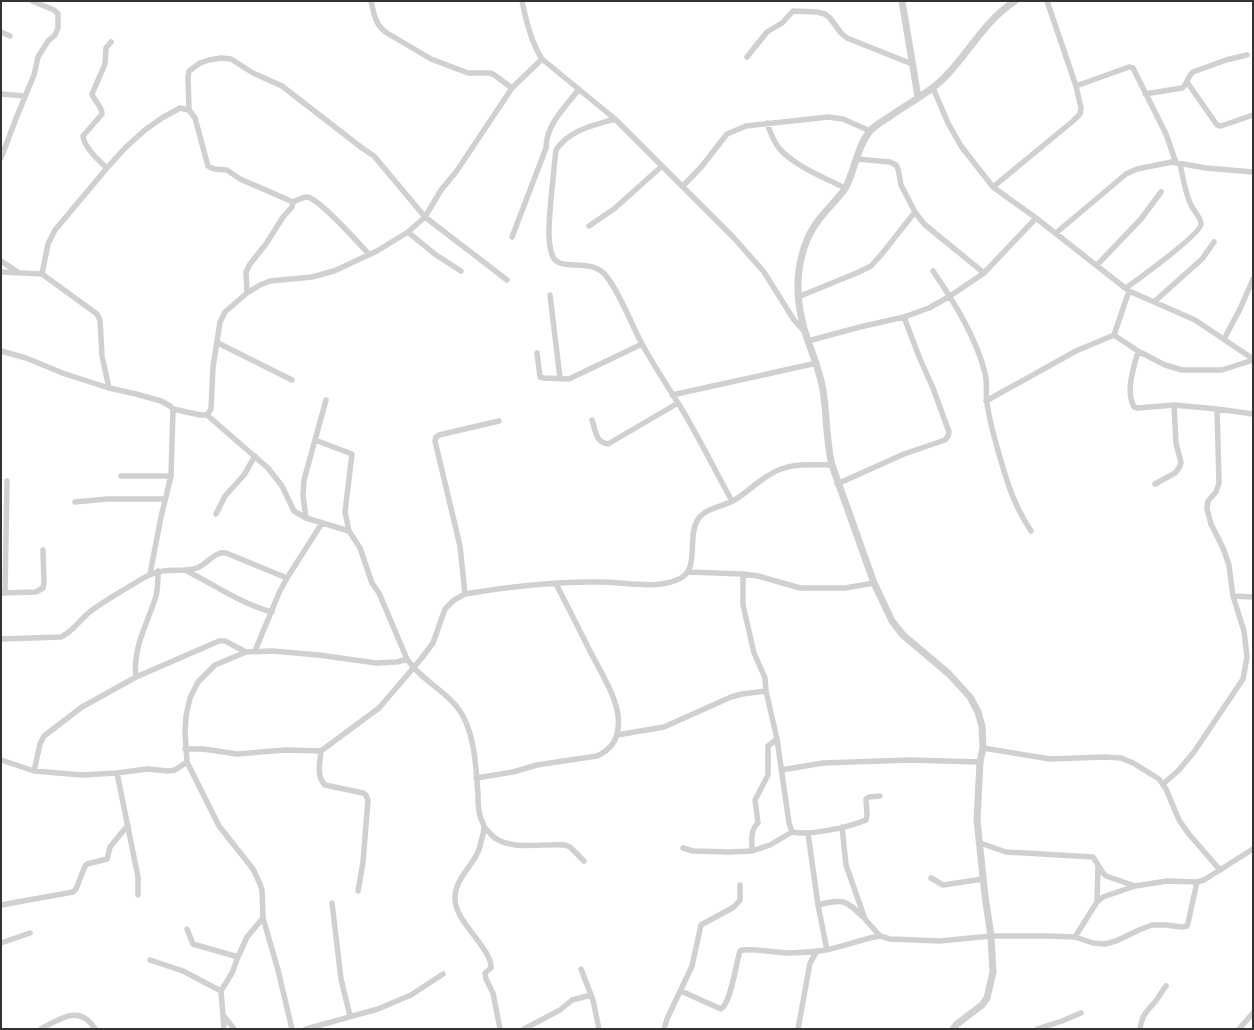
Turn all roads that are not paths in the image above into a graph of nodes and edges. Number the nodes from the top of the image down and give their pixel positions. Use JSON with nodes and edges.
{"nodes":[{"id":1,"x":32,"y":1,"type":"edge"},
{"id":2,"x":371,"y":1,"type":"edge"},
{"id":3,"x":522,"y":1,"type":"edge"},
{"id":4,"x":902,"y":1,"type":"edge"},
{"id":5,"x":1016,"y":1,"type":"edge"},
{"id":6,"x":1047,"y":1,"type":"edge"},
{"id":7,"x":1,"y":32,"type":"edge"},
{"id":8,"x":10,"y":36,"type":"dead end"},
{"id":9,"x":111,"y":42,"type":"dead end"},
{"id":10,"x":1247,"y":54,"type":"dead end"},
{"id":11,"x":747,"y":57,"type":"dead end"},
{"id":12,"x":542,"y":59,"type":"junction"},
{"id":13,"x":912,"y":64,"type":"junction"},
{"id":14,"x":1187,"y":82,"type":"junction"},
{"id":15,"x":1076,"y":86,"type":"junction"},
{"id":16,"x":512,"y":88,"type":"junction"},
{"id":17,"x":933,"y":88,"type":"junction"},
{"id":18,"x":578,"y":89,"type":"junction"},
{"id":19,"x":1,"y":94,"type":"edge"},
{"id":20,"x":1145,"y":94,"type":"junction"},
{"id":21,"x":25,"y":96,"type":"junction"},
{"id":22,"x":918,"y":97,"type":"junction"},
{"id":23,"x":189,"y":110,"type":"junction"},
{"id":24,"x":1253,"y":115,"type":"edge"},
{"id":25,"x":615,"y":119,"type":"junction"},
{"id":26,"x":767,"y":123,"type":"junction"},
{"id":27,"x":870,"y":131,"type":"junction"},
{"id":28,"x":1,"y":158,"type":"edge"},
{"id":29,"x":857,"y":159,"type":"junction"},
{"id":30,"x":1178,"y":163,"type":"junction"},
{"id":31,"x":662,"y":166,"type":"junction"},
{"id":32,"x":107,"y":168,"type":"junction"},
{"id":33,"x":1253,"y":172,"type":"edge"},
{"id":34,"x":683,"y":186,"type":"junction"},
{"id":35,"x":993,"y":187,"type":"junction"},
{"id":36,"x":845,"y":188,"type":"junction"},
{"id":37,"x":1160,"y":192,"type":"dead end"},
{"id":38,"x":293,"y":202,"type":"junction"},
{"id":39,"x":916,"y":212,"type":"junction"},
{"id":40,"x":425,"y":217,"type":"junction"},
{"id":41,"x":1036,"y":218,"type":"junction"},
{"id":42,"x":589,"y":226,"type":"dead end"},
{"id":43,"x":408,"y":232,"type":"junction"},
{"id":44,"x":1056,"y":233,"type":"junction"},
{"id":45,"x":512,"y":237,"type":"dead end"},
{"id":46,"x":1214,"y":242,"type":"dead end"},
{"id":47,"x":369,"y":254,"type":"junction"},
{"id":48,"x":1,"y":262,"type":"edge"},
{"id":49,"x":1097,"y":265,"type":"junction"},
{"id":50,"x":461,"y":271,"type":"dead end"},
{"id":51,"x":933,"y":271,"type":"dead end"},
{"id":52,"x":1,"y":272,"type":"edge"},
{"id":53,"x":18,"y":272,"type":"junction"},
{"id":54,"x":984,"y":273,"type":"junction"},
{"id":55,"x":42,"y":274,"type":"junction"},
{"id":56,"x":1253,"y":279,"type":"edge"},
{"id":57,"x":507,"y":280,"type":"dead end"},
{"id":58,"x":1128,"y":289,"type":"junction"},
{"id":59,"x":247,"y":293,"type":"junction"},
{"id":60,"x":550,"y":295,"type":"dead end"},
{"id":61,"x":798,"y":296,"type":"junction"},
{"id":62,"x":950,"y":296,"type":"junction"},
{"id":63,"x":1154,"y":302,"type":"junction"},
{"id":64,"x":904,"y":318,"type":"junction"},
{"id":65,"x":806,"y":333,"type":"junction"},
{"id":66,"x":1114,"y":335,"type":"junction"},
{"id":67,"x":1224,"y":339,"type":"junction"},
{"id":68,"x":808,"y":341,"type":"junction"},
{"id":69,"x":218,"y":343,"type":"junction"},
{"id":70,"x":642,"y":344,"type":"junction"},
{"id":71,"x":1,"y":351,"type":"edge"},
{"id":72,"x":1138,"y":351,"type":"junction"},
{"id":73,"x":537,"y":353,"type":"dead end"},
{"id":74,"x":1253,"y":359,"type":"edge"},
{"id":75,"x":817,"y":363,"type":"junction"},
{"id":76,"x":560,"y":378,"type":"junction"},
{"id":77,"x":292,"y":380,"type":"dead end"},
{"id":78,"x":109,"y":388,"type":"junction"},
{"id":79,"x":672,"y":395,"type":"junction"},
{"id":80,"x":326,"y":400,"type":"dead end"},
{"id":81,"x":986,"y":401,"type":"junction"},
{"id":82,"x":678,"y":403,"type":"junction"},
{"id":83,"x":1174,"y":405,"type":"junction"},
{"id":84,"x":173,"y":409,"type":"junction"},
{"id":85,"x":1218,"y":409,"type":"junction"},
{"id":86,"x":1253,"y":414,"type":"edge"},
{"id":87,"x":207,"y":415,"type":"junction"},
{"id":88,"x":592,"y":420,"type":"dead end"},
{"id":89,"x":500,"y":421,"type":"dead end"},
{"id":90,"x":315,"y":440,"type":"junction"},
{"id":91,"x":255,"y":456,"type":"junction"},
{"id":92,"x":832,"y":465,"type":"junction"},
{"id":93,"x":121,"y":476,"type":"dead end"},
{"id":94,"x":171,"y":476,"type":"junction"},
{"id":95,"x":7,"y":481,"type":"dead end"},
{"id":96,"x":837,"y":484,"type":"junction"},
{"id":97,"x":1155,"y":484,"type":"dead end"},
{"id":98,"x":165,"y":499,"type":"junction"},
{"id":99,"x":732,"y":501,"type":"junction"},
{"id":100,"x":75,"y":502,"type":"dead end"},
{"id":101,"x":216,"y":514,"type":"dead end"},
{"id":102,"x":306,"y":518,"type":"junction"},
{"id":103,"x":322,"y":523,"type":"junction"},
{"id":104,"x":349,"y":531,"type":"junction"},
{"id":105,"x":1031,"y":531,"type":"dead end"},
{"id":106,"x":43,"y":550,"type":"dead end"},
{"id":107,"x":185,"y":570,"type":"junction"},
{"id":108,"x":158,"y":571,"type":"junction"},
{"id":109,"x":688,"y":572,"type":"junction"},
{"id":110,"x":150,"y":574,"type":"junction"},
{"id":111,"x":743,"y":574,"type":"junction"},
{"id":112,"x":287,"y":578,"type":"junction"},
{"id":113,"x":874,"y":583,"type":"junction"},
{"id":114,"x":556,"y":584,"type":"junction"},
{"id":115,"x":3,"y":592,"type":"edge"},
{"id":116,"x":465,"y":594,"type":"junction"},
{"id":117,"x":1233,"y":596,"type":"junction"},
{"id":118,"x":1253,"y":597,"type":"edge"},
{"id":119,"x":272,"y":612,"type":"junction"},
{"id":120,"x":1,"y":639,"type":"edge"},
{"id":121,"x":255,"y":651,"type":"junction"},
{"id":122,"x":246,"y":652,"type":"junction"},
{"id":123,"x":407,"y":659,"type":"junction"},
{"id":124,"x":413,"y":669,"type":"junction"},
{"id":125,"x":136,"y":677,"type":"junction"},
{"id":126,"x":766,"y":691,"type":"junction"},
{"id":127,"x":617,"y":735,"type":"junction"},
{"id":128,"x":776,"y":739,"type":"junction"},
{"id":129,"x":983,"y":748,"type":"junction"},
{"id":130,"x":185,"y":749,"type":"junction"},
{"id":131,"x":321,"y":751,"type":"junction"},
{"id":132,"x":1,"y":760,"type":"edge"},
{"id":133,"x":187,"y":762,"type":"junction"},
{"id":134,"x":980,"y":762,"type":"junction"},
{"id":135,"x":781,"y":770,"type":"junction"},
{"id":136,"x":34,"y":771,"type":"junction"},
{"id":137,"x":117,"y":773,"type":"junction"},
{"id":138,"x":476,"y":778,"type":"junction"},
{"id":139,"x":1163,"y":784,"type":"junction"},
{"id":140,"x":880,"y":796,"type":"dead end"},
{"id":141,"x":128,"y":826,"type":"junction"},
{"id":142,"x":484,"y":827,"type":"junction"},
{"id":143,"x":842,"y":827,"type":"junction"},
{"id":144,"x":792,"y":832,"type":"junction"},
{"id":145,"x":808,"y":833,"type":"junction"},
{"id":146,"x":980,"y":842,"type":"junction"},
{"id":147,"x":683,"y":848,"type":"dead end"},
{"id":148,"x":1253,"y":850,"type":"edge"},
{"id":149,"x":752,"y":851,"type":"junction"},
{"id":150,"x":584,"y":861,"type":"dead end"},
{"id":151,"x":1098,"y":865,"type":"junction"},
{"id":152,"x":1220,"y":870,"type":"junction"},
{"id":153,"x":931,"y":878,"type":"dead end"},
{"id":154,"x":983,"y":879,"type":"junction"},
{"id":155,"x":1197,"y":882,"type":"junction"},
{"id":156,"x":740,"y":885,"type":"dead end"},
{"id":157,"x":1135,"y":886,"type":"junction"},
{"id":158,"x":358,"y":891,"type":"dead end"},
{"id":159,"x":138,"y":895,"type":"dead end"},
{"id":160,"x":1097,"y":902,"type":"junction"},
{"id":161,"x":332,"y":903,"type":"dead end"},
{"id":162,"x":1,"y":905,"type":"edge"},
{"id":163,"x":818,"y":905,"type":"junction"},
{"id":164,"x":263,"y":918,"type":"junction"},
{"id":165,"x":865,"y":919,"type":"junction"},
{"id":166,"x":187,"y":929,"type":"dead end"},
{"id":167,"x":30,"y":933,"type":"dead end"},
{"id":168,"x":880,"y":936,"type":"junction"},
{"id":169,"x":991,"y":936,"type":"junction"},
{"id":170,"x":1074,"y":937,"type":"junction"},
{"id":171,"x":1,"y":943,"type":"edge"},
{"id":172,"x":827,"y":950,"type":"junction"},
{"id":173,"x":817,"y":951,"type":"junction"},
{"id":174,"x":238,"y":957,"type":"junction"},
{"id":175,"x":150,"y":960,"type":"dead end"},
{"id":176,"x":581,"y":969,"type":"dead end"},
{"id":177,"x":443,"y":974,"type":"dead end"},
{"id":178,"x":1166,"y":986,"type":"dead end"},
{"id":179,"x":221,"y":991,"type":"junction"},
{"id":180,"x":681,"y":991,"type":"junction"},
{"id":181,"x":591,"y":995,"type":"junction"},
{"id":182,"x":1081,"y":1013,"type":"dead end"},
{"id":183,"x":1253,"y":1013,"type":"edge"},
{"id":184,"x":223,"y":1015,"type":"junction"},
{"id":185,"x":350,"y":1016,"type":"junction"},
{"id":186,"x":41,"y":1029,"type":"edge"},
{"id":187,"x":95,"y":1029,"type":"edge"},
{"id":188,"x":224,"y":1029,"type":"edge"},
{"id":189,"x":234,"y":1029,"type":"edge"},
{"id":190,"x":292,"y":1029,"type":"edge"},
{"id":191,"x":306,"y":1029,"type":"edge"},
{"id":192,"x":500,"y":1029,"type":"edge"},
{"id":193,"x":524,"y":1029,"type":"edge"},
{"id":194,"x":599,"y":1029,"type":"edge"},
{"id":195,"x":664,"y":1029,"type":"edge"},
{"id":196,"x":798,"y":1029,"type":"edge"},
{"id":197,"x":953,"y":1029,"type":"edge"},
{"id":198,"x":1037,"y":1029,"type":"edge"},
{"id":199,"x":1140,"y":1029,"type":"edge"},
{"id":200,"x":1239,"y":1029,"type":"edge"}],
"edges":[{"from":1,"to":21,"type":"street"},
{"from":2,"to":16,"type":"street"},
{"from":3,"to":12,"type":"street"},
{"from":4,"to":13,"type":"street"},
{"from":5,"to":17,"type":"street"},
{"from":6,"to":15,"type":"street"},
{"from":7,"to":8,"type":"street"},
{"from":9,"to":32,"type":"street"},
{"from":10,"to":14,"type":"street"},
{"from":11,"to":13,"type":"street"},
{"from":12,"to":16,"type":"street"},
{"from":12,"to":18,"type":"street"},
{"from":13,"to":22,"type":"street"},
{"from":14,"to":20,"type":"street"},
{"from":14,"to":24,"type":"street"},
{"from":15,"to":20,"type":"street"},
{"from":15,"to":35,"type":"street"},
{"from":16,"to":40,"type":"street"},
{"from":17,"to":22,"type":"street"},
{"from":17,"to":35,"type":"street"},
{"from":18,"to":25,"type":"street"},
{"from":18,"to":45,"type":"street"},
{"from":19,"to":21,"type":"street"},
{"from":20,"to":30,"type":"street"},
{"from":21,"to":28,"type":"street"},
{"from":22,"to":27,"type":"street"},
{"from":23,"to":32,"type":"street"},
{"from":23,"to":38,"type":"street"},
{"from":23,"to":40,"type":"street"},
{"from":25,"to":31,"type":"street"},
{"from":25,"to":70,"type":"street"},
{"from":26,"to":27,"type":"street"},
{"from":26,"to":34,"type":"street"},
{"from":26,"to":36,"type":"street"},
{"from":27,"to":29,"type":"street"},
{"from":29,"to":36,"type":"street"},
{"from":29,"to":39,"type":"street"},
{"from":30,"to":33,"type":"street"},
{"from":30,"to":44,"type":"street"},
{"from":30,"to":58,"type":"street"},
{"from":31,"to":34,"type":"street"},
{"from":31,"to":42,"type":"street"},
{"from":32,"to":55,"type":"street"},
{"from":34,"to":65,"type":"street"},
{"from":35,"to":41,"type":"street"},
{"from":36,"to":61,"type":"street"},
{"from":37,"to":49,"type":"street"},
{"from":38,"to":47,"type":"street"},
{"from":38,"to":59,"type":"street"},
{"from":39,"to":54,"type":"street"},
{"from":39,"to":61,"type":"street"},
{"from":40,"to":43,"type":"street"},
{"from":40,"to":57,"type":"street"},
{"from":41,"to":44,"type":"street"},
{"from":41,"to":54,"type":"street"},
{"from":43,"to":47,"type":"street"},
{"from":43,"to":50,"type":"street"},
{"from":44,"to":49,"type":"street"},
{"from":46,"to":63,"type":"street"},
{"from":47,"to":59,"type":"street"},
{"from":48,"to":53,"type":"street"},
{"from":49,"to":58,"type":"street"},
{"from":51,"to":62,"type":"street"},
{"from":52,"to":53,"type":"street"},
{"from":53,"to":55,"type":"street"},
{"from":54,"to":62,"type":"street"},
{"from":55,"to":78,"type":"street"},
{"from":56,"to":67,"type":"street"},
{"from":58,"to":63,"type":"street"},
{"from":58,"to":66,"type":"street"},
{"from":59,"to":69,"type":"street"},
{"from":60,"to":76,"type":"street"},
{"from":61,"to":65,"type":"street"},
{"from":62,"to":64,"type":"street"},
{"from":62,"to":81,"type":"street"},
{"from":63,"to":67,"type":"street"},
{"from":64,"to":68,"type":"street"},
{"from":64,"to":96,"type":"street"},
{"from":65,"to":68,"type":"street"},
{"from":66,"to":72,"type":"street"},
{"from":66,"to":81,"type":"street"},
{"from":67,"to":74,"type":"street"},
{"from":68,"to":75,"type":"street"},
{"from":69,"to":77,"type":"street"},
{"from":69,"to":87,"type":"street"},
{"from":70,"to":76,"type":"street"},
{"from":70,"to":79,"type":"street"},
{"from":71,"to":78,"type":"street"},
{"from":72,"to":74,"type":"street"},
{"from":72,"to":83,"type":"street"},
{"from":73,"to":76,"type":"street"},
{"from":75,"to":79,"type":"street"},
{"from":75,"to":92,"type":"street"},
{"from":78,"to":84,"type":"street"},
{"from":79,"to":82,"type":"street"},
{"from":80,"to":90,"type":"street"},
{"from":81,"to":105,"type":"street"},
{"from":82,"to":88,"type":"street"},
{"from":82,"to":99,"type":"street"},
{"from":83,"to":85,"type":"street"},
{"from":83,"to":97,"type":"street"},
{"from":84,"to":87,"type":"street"},
{"from":84,"to":94,"type":"street"},
{"from":85,"to":86,"type":"street"},
{"from":85,"to":117,"type":"street"},
{"from":87,"to":91,"type":"street"},
{"from":89,"to":116,"type":"street"},
{"from":90,"to":102,"type":"street"},
{"from":90,"to":104,"type":"street"},
{"from":91,"to":101,"type":"street"},
{"from":91,"to":102,"type":"street"},
{"from":92,"to":96,"type":"street"},
{"from":92,"to":99,"type":"street"},
{"from":93,"to":94,"type":"street"},
{"from":94,"to":98,"type":"street"},
{"from":95,"to":115,"type":"street"},
{"from":96,"to":113,"type":"street"},
{"from":98,"to":100,"type":"street"},
{"from":98,"to":110,"type":"street"},
{"from":99,"to":109,"type":"street"},
{"from":102,"to":103,"type":"street"},
{"from":103,"to":104,"type":"street"},
{"from":103,"to":112,"type":"street"},
{"from":104,"to":123,"type":"street"},
{"from":106,"to":115,"type":"street"},
{"from":107,"to":108,"type":"street"},
{"from":107,"to":112,"type":"street"},
{"from":107,"to":119,"type":"street"},
{"from":108,"to":110,"type":"street"},
{"from":108,"to":125,"type":"street"},
{"from":109,"to":111,"type":"street"},
{"from":109,"to":114,"type":"street"},
{"from":110,"to":120,"type":"street"},
{"from":111,"to":113,"type":"street"},
{"from":111,"to":126,"type":"street"},
{"from":112,"to":119,"type":"street"},
{"from":113,"to":129,"type":"street"},
{"from":114,"to":116,"type":"street"},
{"from":114,"to":127,"type":"street"},
{"from":116,"to":124,"type":"street"},
{"from":117,"to":118,"type":"street"},
{"from":117,"to":139,"type":"street"},
{"from":119,"to":121,"type":"street"},
{"from":121,"to":122,"type":"street"},
{"from":121,"to":123,"type":"street"},
{"from":122,"to":125,"type":"street"},
{"from":122,"to":130,"type":"street"},
{"from":123,"to":124,"type":"street"},
{"from":124,"to":131,"type":"street"},
{"from":124,"to":138,"type":"street"},
{"from":125,"to":136,"type":"street"},
{"from":126,"to":127,"type":"street"},
{"from":126,"to":128,"type":"street"},
{"from":127,"to":138,"type":"street"},
{"from":128,"to":135,"type":"street"},
{"from":128,"to":149,"type":"street"},
{"from":129,"to":134,"type":"street"},
{"from":129,"to":139,"type":"street"},
{"from":130,"to":131,"type":"street"},
{"from":130,"to":133,"type":"street"},
{"from":131,"to":158,"type":"street"},
{"from":132,"to":136,"type":"street"},
{"from":133,"to":137,"type":"street"},
{"from":133,"to":164,"type":"street"},
{"from":134,"to":135,"type":"street"},
{"from":134,"to":146,"type":"street"},
{"from":135,"to":144,"type":"street"},
{"from":136,"to":137,"type":"street"},
{"from":137,"to":141,"type":"street"},
{"from":138,"to":142,"type":"street"},
{"from":139,"to":152,"type":"street"},
{"from":140,"to":143,"type":"street"},
{"from":141,"to":159,"type":"street"},
{"from":141,"to":162,"type":"street"},
{"from":142,"to":150,"type":"street"},
{"from":142,"to":192,"type":"street"},
{"from":143,"to":145,"type":"street"},
{"from":143,"to":165,"type":"street"},
{"from":144,"to":145,"type":"street"},
{"from":144,"to":149,"type":"street"},
{"from":145,"to":163,"type":"street"},
{"from":146,"to":151,"type":"street"},
{"from":146,"to":154,"type":"street"},
{"from":147,"to":149,"type":"street"},
{"from":148,"to":152,"type":"street"},
{"from":151,"to":157,"type":"street"},
{"from":151,"to":160,"type":"street"},
{"from":152,"to":155,"type":"street"},
{"from":153,"to":154,"type":"street"},
{"from":154,"to":169,"type":"street"},
{"from":155,"to":157,"type":"street"},
{"from":155,"to":170,"type":"street"},
{"from":156,"to":180,"type":"street"},
{"from":157,"to":160,"type":"street"},
{"from":160,"to":170,"type":"street"},
{"from":161,"to":185,"type":"street"},
{"from":163,"to":165,"type":"street"},
{"from":163,"to":172,"type":"street"},
{"from":164,"to":174,"type":"street"},
{"from":164,"to":190,"type":"street"},
{"from":165,"to":168,"type":"street"},
{"from":166,"to":174,"type":"street"},
{"from":167,"to":171,"type":"street"},
{"from":168,"to":169,"type":"street"},
{"from":168,"to":172,"type":"street"},
{"from":169,"to":170,"type":"street"},
{"from":169,"to":197,"type":"street"},
{"from":172,"to":173,"type":"street"},
{"from":173,"to":180,"type":"street"},
{"from":173,"to":196,"type":"street"},
{"from":174,"to":179,"type":"street"},
{"from":175,"to":179,"type":"street"},
{"from":176,"to":181,"type":"street"},
{"from":177,"to":185,"type":"street"},
{"from":178,"to":199,"type":"street"},
{"from":179,"to":184,"type":"street"},
{"from":180,"to":195,"type":"street"},
{"from":181,"to":193,"type":"street"},
{"from":181,"to":194,"type":"street"},
{"from":182,"to":198,"type":"street"},
{"from":183,"to":200,"type":"street"},
{"from":184,"to":188,"type":"street"},
{"from":184,"to":189,"type":"street"},
{"from":185,"to":191,"type":"street"},
{"from":186,"to":187,"type":"street"}]}
